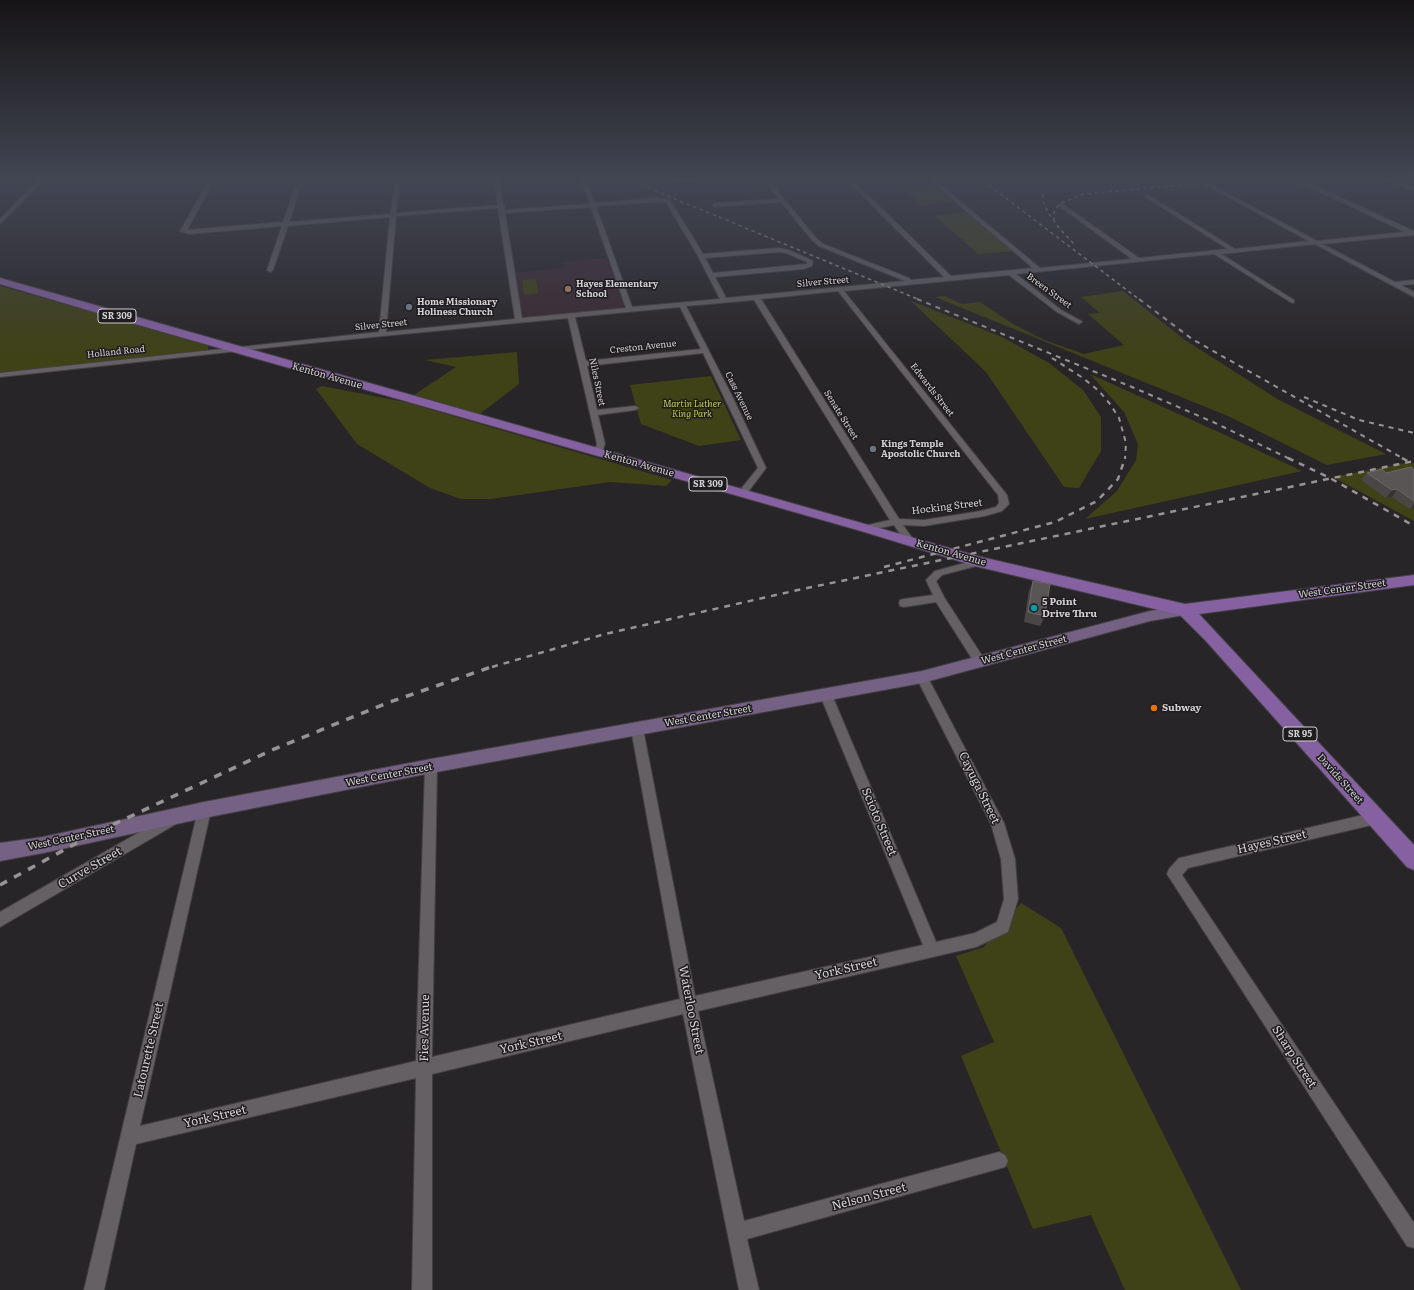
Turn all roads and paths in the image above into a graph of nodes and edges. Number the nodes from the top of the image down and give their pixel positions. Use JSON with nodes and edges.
{"nodes":[{"id":1,"x":281,"y":237,"type":"edge"},
{"id":2,"x":390,"y":237,"type":"edge"},
{"id":3,"x":506,"y":237,"type":"edge"},
{"id":4,"x":604,"y":237,"type":"edge"},
{"id":5,"x":690,"y":237,"type":"edge"},
{"id":6,"x":813,"y":237,"type":"edge"},
{"id":7,"x":907,"y":237,"type":"edge"},
{"id":8,"x":1000,"y":237,"type":"edge"},
{"id":9,"x":1106,"y":237,"type":"edge"},
{"id":10,"x":1213,"y":237,"type":"edge"},
{"id":11,"x":1304,"y":237,"type":"edge"},
{"id":12,"x":1372,"y":237,"type":"edge"},
{"id":13,"x":1315,"y":243,"type":"junction"},
{"id":14,"x":1235,"y":251,"type":"junction"},
{"id":15,"x":1216,"y":253,"type":"junction"},
{"id":16,"x":701,"y":256,"type":"junction"},
{"id":17,"x":1138,"y":260,"type":"junction"},
{"id":18,"x":270,"y":270,"type":"dead end"},
{"id":19,"x":1040,"y":270,"type":"junction"},
{"id":20,"x":1011,"y":273,"type":"junction"},
{"id":21,"x":711,"y":276,"type":"junction"},
{"id":22,"x":950,"y":279,"type":"junction"},
{"id":23,"x":0,"y":280,"type":"edge"},
{"id":24,"x":1414,"y":282,"type":"edge"},
{"id":25,"x":910,"y":283,"type":"junction"},
{"id":26,"x":1395,"y":284,"type":"junction"},
{"id":27,"x":840,"y":290,"type":"junction"},
{"id":28,"x":1414,"y":295,"type":"edge"},
{"id":29,"x":756,"y":297,"type":"junction"},
{"id":30,"x":724,"y":300,"type":"junction"},
{"id":31,"x":1292,"y":301,"type":"dead end"},
{"id":32,"x":682,"y":304,"type":"junction"},
{"id":33,"x":630,"y":310,"type":"junction"},
{"id":34,"x":571,"y":315,"type":"junction"},
{"id":35,"x":519,"y":320,"type":"junction"},
{"id":36,"x":1079,"y":322,"type":"dead end"},
{"id":37,"x":382,"y":334,"type":"junction"},
{"id":38,"x":234,"y":349,"type":"junction"},
{"id":39,"x":705,"y":350,"type":"junction"},
{"id":40,"x":583,"y":364,"type":"junction"},
{"id":41,"x":0,"y":375,"type":"edge"},
{"id":42,"x":635,"y":408,"type":"dead end"},
{"id":43,"x":593,"y":413,"type":"junction"},
{"id":44,"x":598,"y":452,"type":"junction"},
{"id":45,"x":742,"y":494,"type":"junction"},
{"id":46,"x":1004,"y":504,"type":"joint"},
{"id":47,"x":896,"y":522,"type":"junction"},
{"id":48,"x":866,"y":528,"type":"junction"},
{"id":49,"x":910,"y":542,"type":"junction"},
{"id":50,"x":980,"y":562,"type":"junction"},
{"id":51,"x":1414,"y":580,"type":"edge"},
{"id":52,"x":939,"y":598,"type":"junction"},
{"id":53,"x":904,"y":603,"type":"dead end"},
{"id":54,"x":1185,"y":610,"type":"junction"},
{"id":55,"x":980,"y":662,"type":"junction"},
{"id":56,"x":922,"y":677,"type":"junction"},
{"id":57,"x":826,"y":695,"type":"junction"},
{"id":58,"x":637,"y":729,"type":"junction"},
{"id":59,"x":431,"y":766,"type":"junction"},
{"id":60,"x":204,"y":810,"type":"junction"},
{"id":61,"x":180,"y":815,"type":"junction"},
{"id":62,"x":1376,"y":818,"type":"junction"},
{"id":63,"x":0,"y":852,"type":"edge"},
{"id":64,"x":1414,"y":860,"type":"edge"},
{"id":65,"x":1174,"y":874,"type":"joint"},
{"id":66,"x":0,"y":920,"type":"edge"},
{"id":67,"x":932,"y":949,"type":"junction"},
{"id":68,"x":690,"y":1005,"type":"junction"},
{"id":69,"x":424,"y":1068,"type":"junction"},
{"id":70,"x":129,"y":1137,"type":"junction"},
{"id":71,"x":999,"y":1161,"type":"dead end"},
{"id":72,"x":738,"y":1232,"type":"junction"},
{"id":73,"x":1414,"y":1239,"type":"edge"},
{"id":74,"x":94,"y":1290,"type":"edge"},
{"id":75,"x":422,"y":1290,"type":"edge"},
{"id":76,"x":749,"y":1290,"type":"edge"}],
"edges":[{"from":1,"to":18,"type":"street"},
{"from":2,"to":37,"type":"street"},
{"from":3,"to":35,"type":"street"},
{"from":4,"to":33,"type":"street"},
{"from":5,"to":16,"type":"street"},
{"from":6,"to":25,"type":"street"},
{"from":7,"to":22,"type":"street"},
{"from":8,"to":19,"type":"street"},
{"from":9,"to":17,"type":"street"},
{"from":10,"to":14,"type":"street"},
{"from":11,"to":13,"type":"street"},
{"from":12,"to":13,"type":"street","name":"Silver Street"},
{"from":13,"to":14,"type":"street","name":"Silver Street"},
{"from":13,"to":26,"type":"street"},
{"from":14,"to":15,"type":"street","name":"Silver Street"},
{"from":15,"to":17,"type":"street","name":"Silver Street"},
{"from":15,"to":31,"type":"street"},
{"from":16,"to":21,"type":"street"},
{"from":16,"to":21,"type":"street"},
{"from":17,"to":19,"type":"street","name":"Silver Street"},
{"from":19,"to":20,"type":"street","name":"Silver Street"},
{"from":20,"to":22,"type":"street","name":"Silver Street"},
{"from":20,"to":36,"type":"street","name":"Breen Street"},
{"from":21,"to":30,"type":"street"},
{"from":22,"to":25,"type":"street","name":"Silver Street"},
{"from":23,"to":38,"type":"main road","number":"SR 309"},
{"from":24,"to":26,"type":"street"},
{"from":25,"to":27,"type":"street","name":"Silver Street"},
{"from":26,"to":28,"type":"street"},
{"from":27,"to":29,"type":"street","name":"Silver Street"},
{"from":27,"to":46,"type":"street","name":"Edwards Street"},
{"from":29,"to":30,"type":"street","name":"Silver Street"},
{"from":29,"to":47,"type":"street","name":"Senate Street"},
{"from":30,"to":32,"type":"street","name":"Silver Street"},
{"from":32,"to":33,"type":"street","name":"Silver Street"},
{"from":32,"to":39,"type":"street","name":"Cass Avenue"},
{"from":33,"to":34,"type":"street","name":"Silver Street"},
{"from":34,"to":35,"type":"street","name":"Silver Street"},
{"from":34,"to":40,"type":"street","name":"Niles Street"},
{"from":35,"to":37,"type":"street","name":"Silver Street"},
{"from":37,"to":38,"type":"street","name":"Silver Street"},
{"from":38,"to":41,"type":"street","name":"Holland Road"},
{"from":38,"to":44,"type":"main road","name":"Kenton Avenue","number":"SR 309"},
{"from":39,"to":40,"type":"street","name":"Creston Avenue"},
{"from":39,"to":45,"type":"street","name":"Cass Avenue"},
{"from":40,"to":43,"type":"street","name":"Niles Street"},
{"from":42,"to":43,"type":"street"},
{"from":43,"to":44,"type":"street","name":"Niles Street"},
{"from":44,"to":45,"type":"main road","name":"Kenton Avenue","number":"SR 309"},
{"from":45,"to":48,"type":"main road","name":"Kenton Avenue","number":"SR 309"},
{"from":46,"to":47,"type":"street","name":"Hocking Street"},
{"from":47,"to":48,"type":"street","name":"Hocking Street"},
{"from":47,"to":49,"type":"street","name":"Senate Street"},
{"from":48,"to":49,"type":"main road","name":"Kenton Avenue","number":"SR 309"},
{"from":49,"to":50,"type":"main road","name":"Kenton Avenue","number":"SR 309"},
{"from":50,"to":52,"type":"street"},
{"from":50,"to":54,"type":"main road","name":"Kenton Avenue","number":"SR 309"},
{"from":51,"to":54,"type":"main road","name":"West Center Street"},
{"from":52,"to":53,"type":"street"},
{"from":52,"to":55,"type":"street"},
{"from":54,"to":55,"type":"main road","name":"West Center Street"},
{"from":54,"to":62,"type":"main road","name":"Davids Street","number":"SR 95"},
{"from":55,"to":56,"type":"main road","name":"West Center Street"},
{"from":56,"to":57,"type":"main road","name":"West Center Street"},
{"from":56,"to":67,"type":"street","name":"Cayuga Street"},
{"from":57,"to":58,"type":"main road","name":"West Center Street"},
{"from":57,"to":67,"type":"street","name":"Scioto Street"},
{"from":58,"to":59,"type":"main road","name":"West Center Street"},
{"from":58,"to":68,"type":"street","name":"Waterloo Street"},
{"from":59,"to":60,"type":"main road","name":"West Center Street"},
{"from":59,"to":69,"type":"street","name":"Fies Avenue"},
{"from":60,"to":61,"type":"main road","name":"West Center Street"},
{"from":60,"to":70,"type":"street","name":"Latourette Street"},
{"from":61,"to":63,"type":"main road","name":"West Center Street"},
{"from":61,"to":66,"type":"street","name":"Curve Street"},
{"from":62,"to":64,"type":"main road","name":"Davids Street","number":"SR 95"},
{"from":62,"to":65,"type":"street","name":"Hayes Street"},
{"from":65,"to":73,"type":"street","name":"Sharp Street"},
{"from":67,"to":68,"type":"street","name":"York Street"},
{"from":68,"to":69,"type":"street","name":"York Street"},
{"from":68,"to":72,"type":"street","name":"Waterloo Street"},
{"from":69,"to":70,"type":"street","name":"York Street"},
{"from":69,"to":75,"type":"street","name":"Fies Avenue"},
{"from":70,"to":74,"type":"street","name":"Latourette Street"},
{"from":71,"to":72,"type":"street","name":"Nelson Street"},
{"from":72,"to":76,"type":"street","name":"Waterloo Street"}]}
